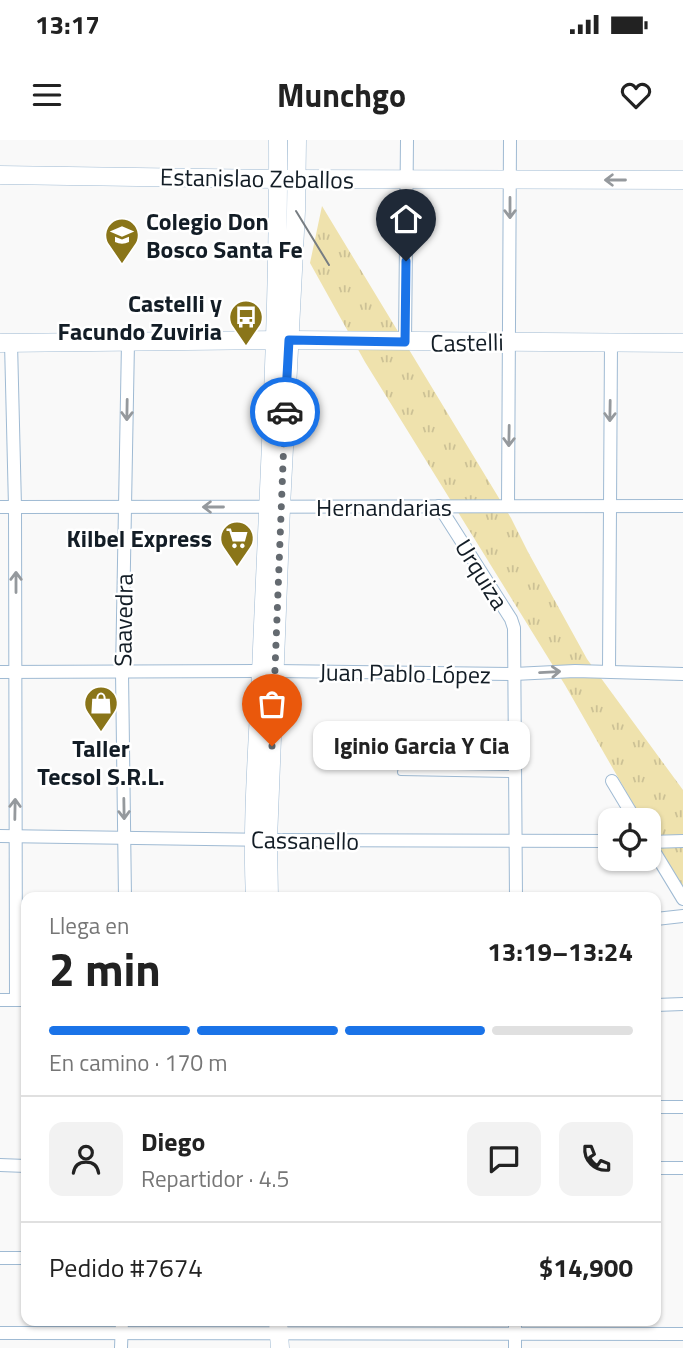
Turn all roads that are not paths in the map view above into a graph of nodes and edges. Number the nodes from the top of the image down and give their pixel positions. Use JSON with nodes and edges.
{"nodes":[{"id":1,"x":278,"y":140,"type":"edge"},
{"id":2,"x":297,"y":140,"type":"edge"},
{"id":3,"x":407,"y":140,"type":"edge"},
{"id":4,"x":510,"y":140,"type":"edge"},
{"id":5,"x":0,"y":175,"type":"edge"},
{"id":6,"x":191,"y":177,"type":"junction"},
{"id":7,"x":278,"y":179,"type":"junction"},
{"id":8,"x":297,"y":179,"type":"junction"},
{"id":9,"x":407,"y":179,"type":"junction"},
{"id":10,"x":510,"y":179,"type":"junction"},
{"id":11,"x":683,"y":180,"type":"edge"},
{"id":12,"x":279,"y":202,"type":"junction"},
{"id":13,"x":292,"y":288,"type":"junction"},
{"id":14,"x":281,"y":341,"type":"junction"},
{"id":15,"x":510,"y":341,"type":"junction"},
{"id":16,"x":128,"y":342,"type":"junction"},
{"id":17,"x":405,"y":342,"type":"junction"},
{"id":18,"x":6,"y":343,"type":"edge"},
{"id":19,"x":611,"y":343,"type":"junction"},
{"id":20,"x":683,"y":343,"type":"edge"},
{"id":21,"x":439,"y":506,"type":"junction"},
{"id":22,"x":508,"y":506,"type":"junction"},
{"id":23,"x":609,"y":506,"type":"junction"},
{"id":24,"x":683,"y":506,"type":"edge"},
{"id":25,"x":0,"y":507,"type":"edge"},
{"id":26,"x":15,"y":507,"type":"junction"},
{"id":27,"x":126,"y":507,"type":"junction"},
{"id":28,"x":274,"y":507,"type":"junction"},
{"id":29,"x":609,"y":671,"type":"junction"},
{"id":30,"x":0,"y":672,"type":"edge"},
{"id":31,"x":16,"y":672,"type":"junction"},
{"id":32,"x":122,"y":672,"type":"junction"},
{"id":33,"x":268,"y":672,"type":"junction"},
{"id":34,"x":514,"y":674,"type":"junction"},
{"id":35,"x":683,"y":674,"type":"edge"},
{"id":36,"x":401,"y":772,"type":"dead end"},
{"id":37,"x":515,"y":774,"type":"junction"},
{"id":38,"x":612,"y":781,"type":"dead end"},
{"id":39,"x":628,"y":808,"type":"edge"},
{"id":40,"x":0,"y":836,"type":"edge"},
{"id":41,"x":14,"y":836,"type":"junction"},
{"id":42,"x":125,"y":837,"type":"junction"},
{"id":43,"x":260,"y":840,"type":"junction"},
{"id":44,"x":515,"y":841,"type":"junction"},
{"id":45,"x":598,"y":841,"type":"edge"},
{"id":46,"x":683,"y":841,"type":"edge"},
{"id":47,"x":661,"y":842,"type":"edge"},
{"id":48,"x":661,"y":862,"type":"edge"},
{"id":49,"x":125,"y":892,"type":"edge"},
{"id":50,"x":256,"y":892,"type":"edge"},
{"id":51,"x":268,"y":892,"type":"edge"},
{"id":52,"x":516,"y":892,"type":"edge"},
{"id":53,"x":683,"y":899,"type":"edge"},
{"id":54,"x":683,"y":916,"type":"edge"},
{"id":55,"x":661,"y":918,"type":"edge"},
{"id":56,"x":0,"y":1000,"type":"edge"},
{"id":57,"x":21,"y":1000,"type":"edge"},
{"id":58,"x":661,"y":1004,"type":"edge"},
{"id":59,"x":683,"y":1004,"type":"edge"},
{"id":60,"x":661,"y":1107,"type":"edge"},
{"id":61,"x":683,"y":1107,"type":"edge"},
{"id":62,"x":0,"y":1166,"type":"edge"},
{"id":63,"x":21,"y":1166,"type":"edge"},
{"id":64,"x":661,"y":1168,"type":"edge"},
{"id":65,"x":683,"y":1168,"type":"edge"},
{"id":66,"x":0,"y":1258,"type":"edge"},
{"id":67,"x":21,"y":1258,"type":"edge"},
{"id":68,"x":122,"y":1327,"type":"edge"},
{"id":69,"x":514,"y":1327,"type":"edge"},
{"id":70,"x":0,"y":1333,"type":"edge"},
{"id":71,"x":14,"y":1333,"type":"junction"},
{"id":72,"x":285,"y":1334,"type":"edge"},
{"id":73,"x":683,"y":1334,"type":"edge"},
{"id":74,"x":14,"y":1348,"type":"edge"},
{"id":75,"x":121,"y":1348,"type":"edge"},
{"id":76,"x":514,"y":1348,"type":"edge"}],
"edges":[{"from":1,"to":7,"type":"main road"},
{"from":2,"to":8,"type":"main road"},
{"from":3,"to":9,"type":"street"},
{"from":4,"to":10,"type":"street"},
{"from":5,"to":6,"type":"main road","name":"Estanislao Zeballos"},
{"from":6,"to":7,"type":"main road","name":"Estanislao Zeballos"},
{"from":6,"to":12,"type":"main road"},
{"from":7,"to":8,"type":"main road","name":"Estanislao Zeballos"},
{"from":7,"to":12,"type":"main road"},
{"from":8,"to":9,"type":"main road","name":"Estanislao Zeballos"},
{"from":8,"to":13,"type":"main road"},
{"from":9,"to":10,"type":"main road","name":"Estanislao Zeballos"},
{"from":9,"to":17,"type":"street"},
{"from":11,"to":10,"type":"main road","name":"Estanislao Zeballos","one_way":true},
{"from":10,"to":15,"type":"street","one_way":true},
{"from":12,"to":13,"type":"main road"},
{"from":12,"to":14,"type":"main road"},
{"from":13,"to":14,"type":"main road"},
{"from":14,"to":16,"type":"main road","name":"Castelli"},
{"from":14,"to":17,"type":"main road","name":"Castelli"},
{"from":14,"to":28,"type":"main road"},
{"from":15,"to":17,"type":"main road","name":"Castelli"},
{"from":15,"to":19,"type":"main road","name":"Castelli"},
{"from":15,"to":22,"type":"street","one_way":true},
{"from":16,"to":18,"type":"main road","name":"Castelli"},
{"from":16,"to":27,"type":"street","name":"Saavedra","one_way":true},
{"from":18,"to":26,"type":"street"},
{"from":19,"to":20,"type":"main road","name":"Castelli"},
{"from":19,"to":23,"type":"street","one_way":true},
{"from":21,"to":22,"type":"street","name":"Hernandarias"},
{"from":21,"to":28,"type":"street","name":"Hernandarias"},
{"from":21,"to":34,"type":"street","name":"Urquiza"},
{"from":22,"to":23,"type":"street","name":"Hernandarias"},
{"from":23,"to":24,"type":"street","name":"Hernandarias"},
{"from":23,"to":29,"type":"street"},
{"from":25,"to":26,"type":"street","name":"Hernandarias"},
{"from":26,"to":27,"type":"street","name":"Hernandarias"},
{"from":31,"to":26,"type":"street","one_way":true},
{"from":28,"to":27,"type":"street","name":"Hernandarias","one_way":true},
{"from":27,"to":32,"type":"street","name":"Saavedra"},
{"from":28,"to":33,"type":"main road"},
{"from":34,"to":29,"type":"street","name":"Juan Pablo López","one_way":true},
{"from":29,"to":35,"type":"street","name":"Juan Pablo López"},
{"from":30,"to":31,"type":"street","name":"Juan Pablo López"},
{"from":31,"to":32,"type":"street","name":"Juan Pablo López"},
{"from":41,"to":31,"type":"street","one_way":true},
{"from":32,"to":33,"type":"street","name":"Juan Pablo López"},
{"from":32,"to":42,"type":"street","name":"Saavedra","one_way":true},
{"from":33,"to":34,"type":"street","name":"Juan Pablo López"},
{"from":33,"to":43,"type":"main road"},
{"from":34,"to":37,"type":"street","name":"Urquiza"},
{"from":36,"to":37,"type":"lane"},
{"from":37,"to":44,"type":"street","name":"Urquiza"},
{"from":38,"to":39,"type":"street"},
{"from":40,"to":41,"type":"street","name":"Cassanello"},
{"from":41,"to":42,"type":"street","name":"Cassanello"},
{"from":41,"to":57,"type":"street"},
{"from":42,"to":43,"type":"street","name":"Cassanello"},
{"from":42,"to":49,"type":"street","name":"Saavedra"},
{"from":43,"to":44,"type":"street","name":"Cassanello"},
{"from":43,"to":50,"type":"main road"},
{"from":43,"to":51,"type":"main road"},
{"from":44,"to":45,"type":"street","name":"Cassanello"},
{"from":44,"to":52,"type":"street","name":"Urquiza"},
{"from":46,"to":47,"type":"street"},
{"from":48,"to":53,"type":"street"},
{"from":54,"to":55,"type":"street"},
{"from":56,"to":57,"type":"street"},
{"from":58,"to":59,"type":"street"},
{"from":60,"to":61,"type":"street"},
{"from":62,"to":63,"type":"street"},
{"from":64,"to":65,"type":"street"},
{"from":66,"to":67,"type":"street"},
{"from":68,"to":71,"type":"street"},
{"from":68,"to":72,"type":"street"},
{"from":68,"to":75,"type":"street"},
{"from":69,"to":72,"type":"street"},
{"from":69,"to":73,"type":"street"},
{"from":69,"to":76,"type":"street"},
{"from":70,"to":71,"type":"street"},
{"from":71,"to":74,"type":"street"}]}
